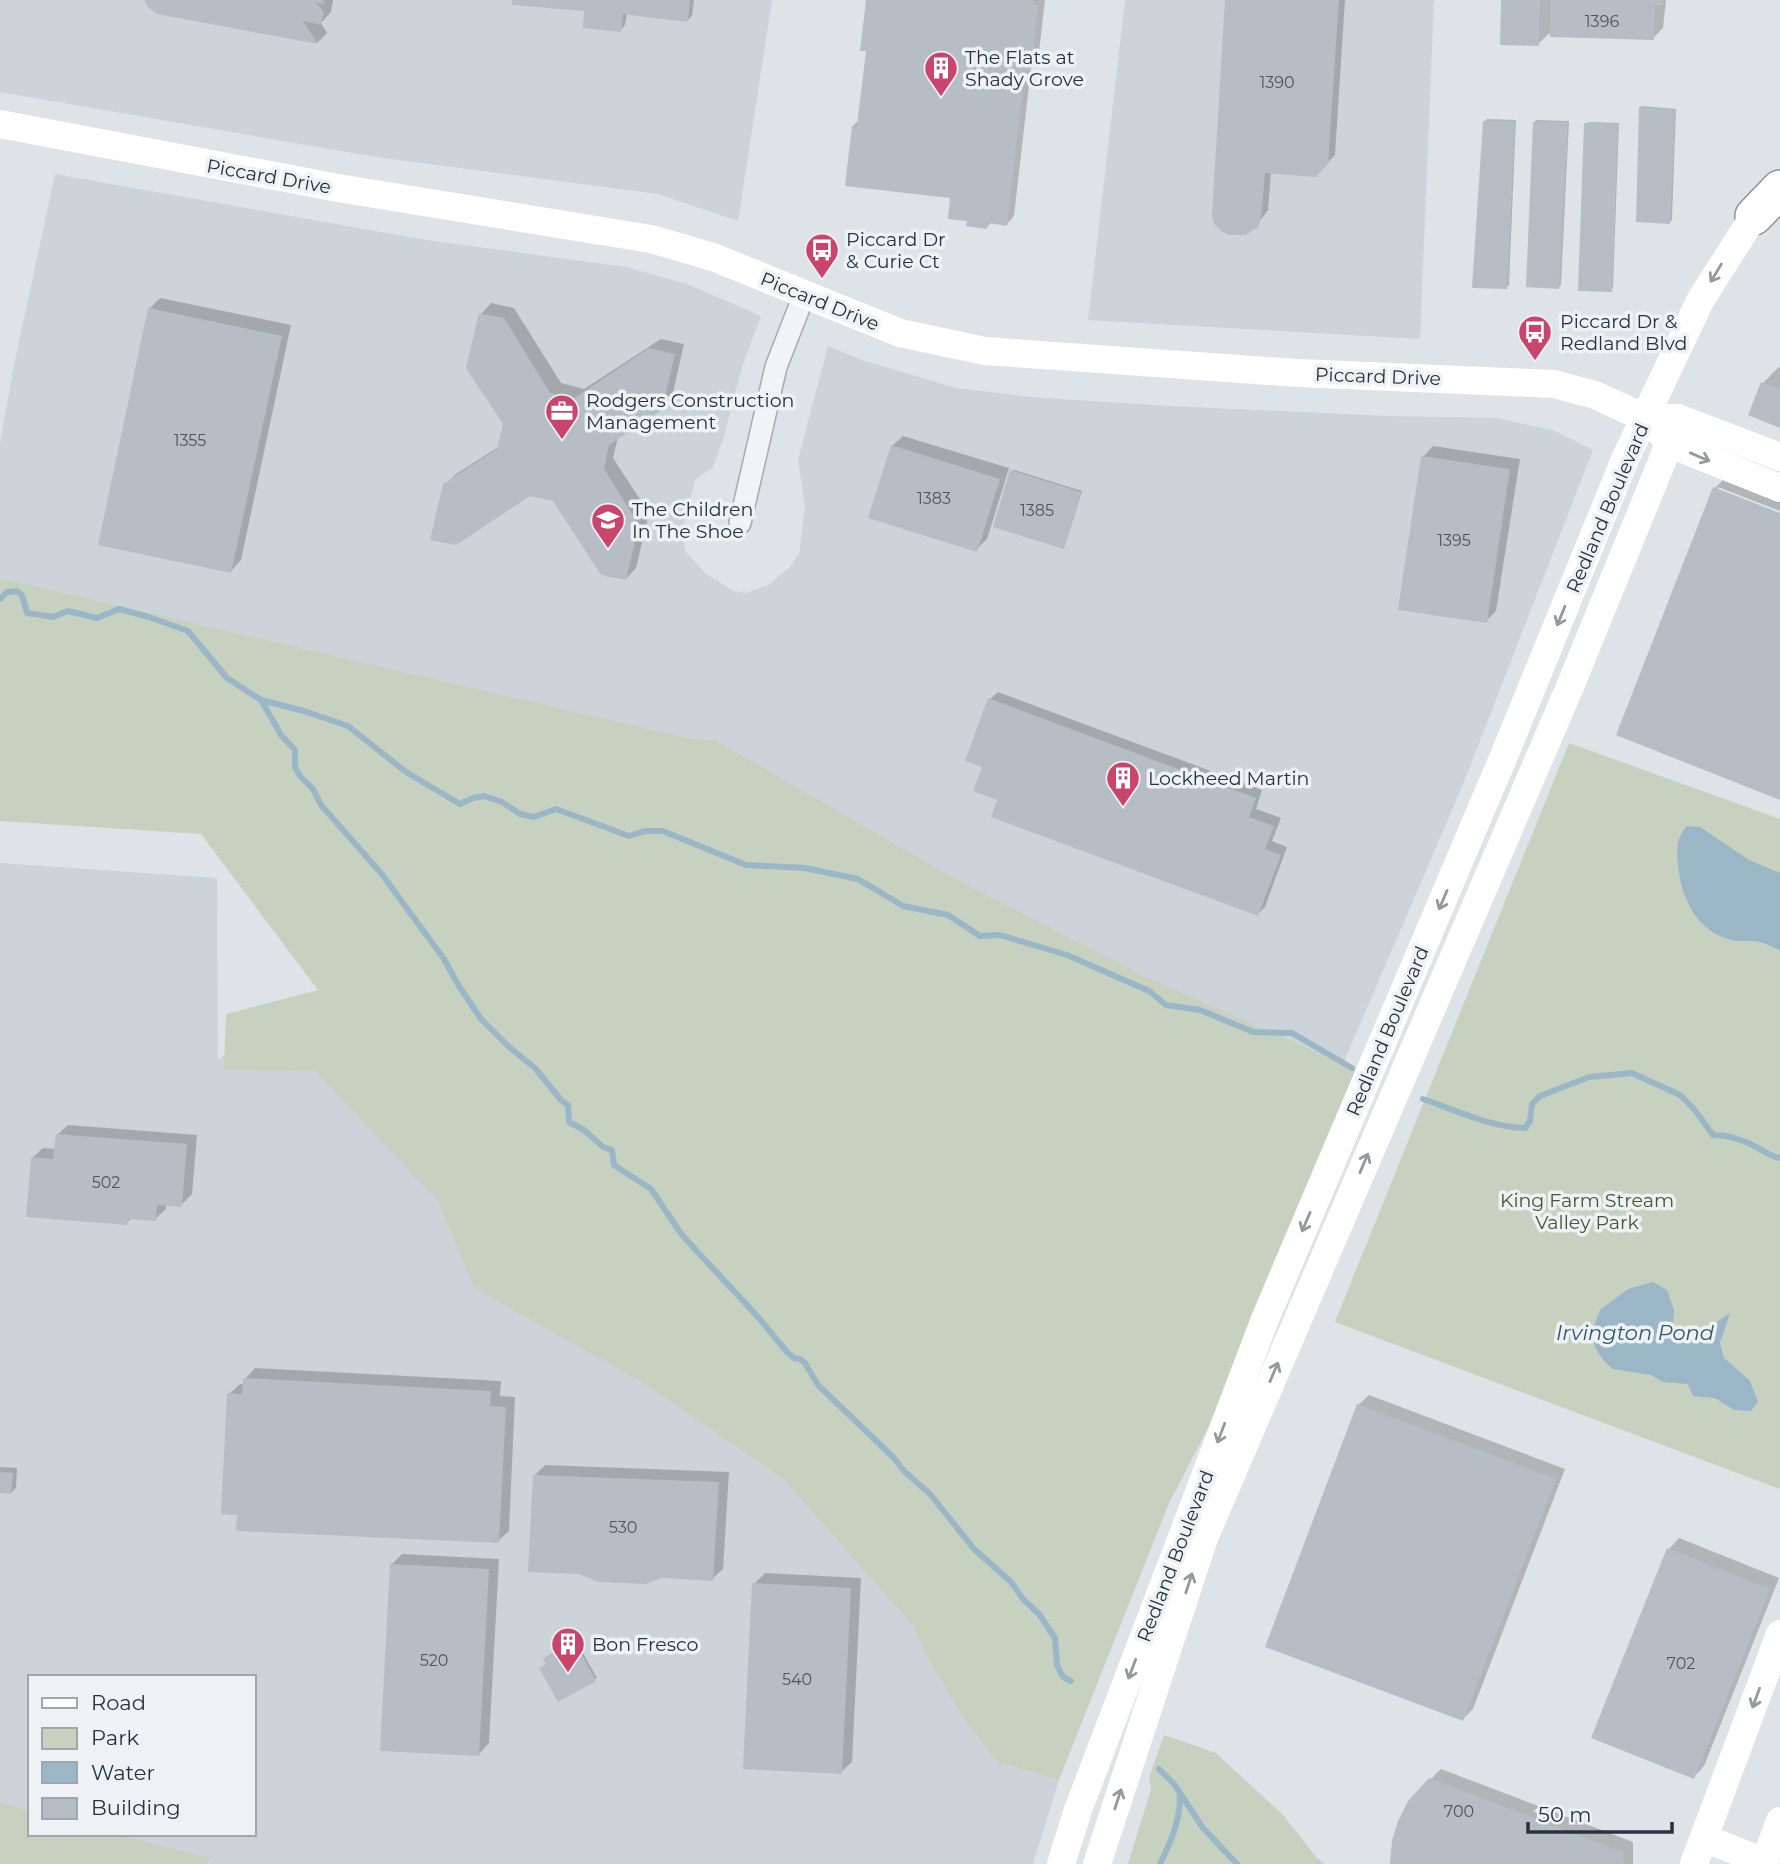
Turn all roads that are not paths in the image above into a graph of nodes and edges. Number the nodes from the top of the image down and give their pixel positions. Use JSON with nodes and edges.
{"nodes":[{"id":1,"x":0,"y":124,"type":"edge"},
{"id":2,"x":1780,"y":189,"type":"edge"},
{"id":3,"x":1754,"y":216,"type":"joint"},
{"id":4,"x":804,"y":295,"type":"junction"},
{"id":5,"x":1646,"y":418,"type":"junction"},
{"id":6,"x":1674,"y":430,"type":"junction"},
{"id":7,"x":1780,"y":457,"type":"edge"},
{"id":8,"x":1780,"y":488,"type":"edge"},
{"id":9,"x":740,"y":523,"type":"dead end"},
{"id":10,"x":1780,"y":1634,"type":"edge"},
{"id":11,"x":1780,"y":1821,"type":"edge"},
{"id":12,"x":1699,"y":1851,"type":"edge"},
{"id":13,"x":1764,"y":1863,"type":"edge"},
{"id":14,"x":1060,"y":1864,"type":"edge"},
{"id":15,"x":1097,"y":1864,"type":"edge"}],
"edges":[{"from":1,"to":4,"type":"main road","name":"Piccard Drive"},
{"from":2,"to":3,"type":"highway"},
{"from":3,"to":5,"type":"main road","name":"Redland Boulevard","one_way":true},
{"from":4,"to":5,"type":"main road","name":"Piccard Drive"},
{"from":4,"to":9,"type":"street"},
{"from":5,"to":6,"type":"main road","name":"Piccard Drive"},
{"from":5,"to":14,"type":"main road","name":"Redland Boulevard","one_way":true},
{"from":6,"to":7,"type":"main road","name":"Piccard Drive"},
{"from":6,"to":8,"type":"main road","name":"Piccard Drive","one_way":true},
{"from":15,"to":6,"type":"main road","name":"Redland Boulevard","one_way":true},
{"from":10,"to":12,"type":"main road","one_way":true},
{"from":11,"to":13,"type":"main road"},
{"from":12,"to":13,"type":"main road"}]}
